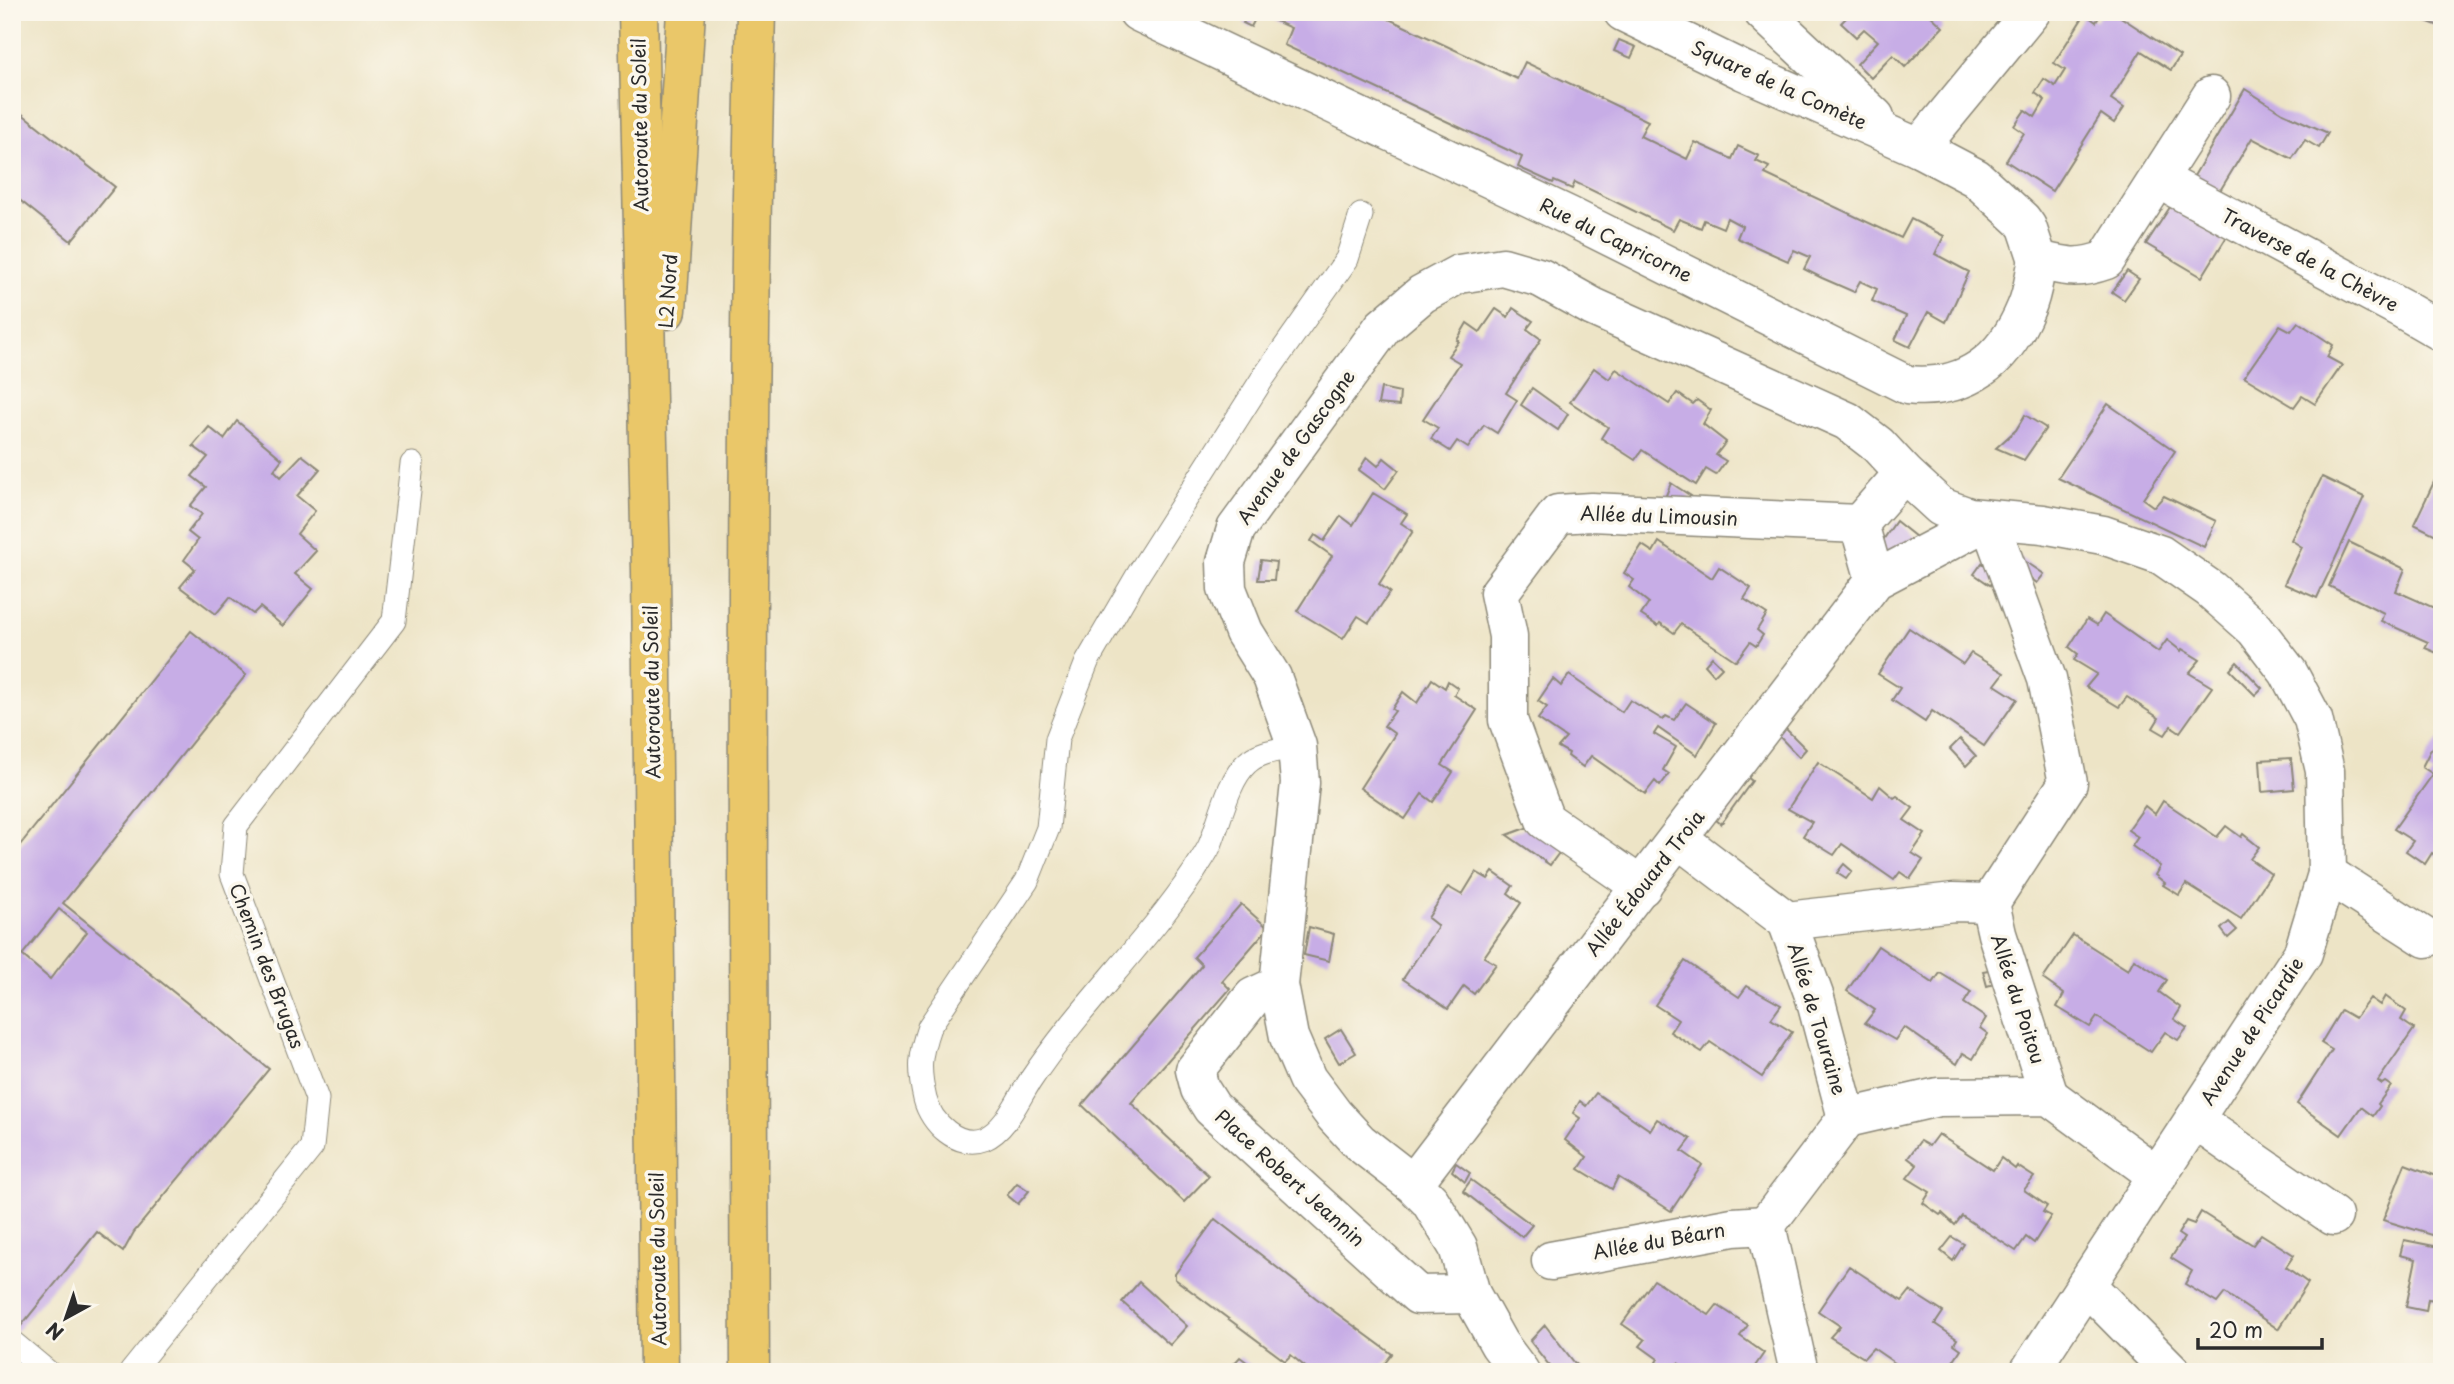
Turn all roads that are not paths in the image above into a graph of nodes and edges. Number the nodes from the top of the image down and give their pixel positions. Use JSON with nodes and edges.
{"nodes":[{"id":1,"x":638,"y":12,"type":"edge"},
{"id":2,"x":686,"y":12,"type":"edge"},
{"id":3,"x":756,"y":12,"type":"edge"},
{"id":4,"x":1138,"y":12,"type":"edge"},
{"id":5,"x":1623,"y":12,"type":"edge"},
{"id":6,"x":1762,"y":12,"type":"edge"},
{"id":7,"x":2031,"y":12,"type":"edge"},
{"id":8,"x":2211,"y":96,"type":"dead end"},
{"id":9,"x":1908,"y":143,"type":"junction"},
{"id":10,"x":2177,"y":189,"type":"dead end"},
{"id":11,"x":1361,"y":215,"type":"dead end"},
{"id":12,"x":2038,"y":260,"type":"junction"},
{"id":13,"x":2442,"y":332,"type":"edge"},
{"id":14,"x":412,"y":464,"type":"dead end"},
{"id":15,"x":1903,"y":473,"type":"junction"},
{"id":16,"x":1941,"y":507,"type":"joint"},
{"id":17,"x":1989,"y":520,"type":"junction"},
{"id":18,"x":1859,"y":524,"type":"junction"},
{"id":19,"x":651,"y":571,"type":"junction"},
{"id":20,"x":1875,"y":580,"type":"junction"},
{"id":21,"x":1297,"y":746,"type":"junction"},
{"id":22,"x":1679,"y":839,"type":"junction"},
{"id":23,"x":2327,"y":874,"type":"junction"},
{"id":24,"x":1643,"y":887,"type":"junction"},
{"id":25,"x":1990,"y":903,"type":"junction"},
{"id":26,"x":1787,"y":921,"type":"junction"},
{"id":27,"x":2426,"y":938,"type":"dead end"},
{"id":28,"x":1279,"y":985,"type":"junction"},
{"id":29,"x":2049,"y":1096,"type":"junction"},
{"id":30,"x":1847,"y":1118,"type":"junction"},
{"id":31,"x":2195,"y":1120,"type":"junction"},
{"id":32,"x":2158,"y":1176,"type":"junction"},
{"id":33,"x":1413,"y":1184,"type":"junction"},
{"id":34,"x":2333,"y":1216,"type":"dead end"},
{"id":35,"x":1766,"y":1225,"type":"junction"},
{"id":36,"x":1551,"y":1261,"type":"dead end"},
{"id":37,"x":2086,"y":1284,"type":"junction"},
{"id":38,"x":1471,"y":1294,"type":"junction"},
{"id":39,"x":12,"y":1342,"type":"edge"},
{"id":40,"x":48,"y":1372,"type":"edge"},
{"id":41,"x":131,"y":1372,"type":"edge"},
{"id":42,"x":659,"y":1372,"type":"edge"},
{"id":43,"x":750,"y":1372,"type":"edge"},
{"id":44,"x":1520,"y":1372,"type":"edge"},
{"id":45,"x":1799,"y":1372,"type":"edge"},
{"id":46,"x":2029,"y":1372,"type":"edge"},
{"id":47,"x":2172,"y":1372,"type":"edge"}],
"edges":[{"from":1,"to":19,"type":"highway","name":"Autoroute du Soleil"},
{"from":2,"to":19,"type":"highway","name":"L2 Nord"},
{"from":3,"to":43,"type":"highway"},
{"from":4,"to":12,"type":"street","name":"Rue du Capricorne"},
{"from":5,"to":9,"type":"street","name":"Square de la Comète"},
{"from":6,"to":9,"type":"street","name":"Square de la Comète"},
{"from":7,"to":9,"type":"street"},
{"from":8,"to":12,"type":"street"},
{"from":9,"to":12,"type":"street","name":"Square de la Comète"},
{"from":10,"to":13,"type":"street","name":"Traverse de la Chèvre"},
{"from":11,"to":21,"type":"lane"},
{"from":14,"to":41,"type":"lane","name":"Chemin des Brugas"},
{"from":15,"to":16,"type":"street","name":"Avenue de Gascogne"},
{"from":15,"to":18,"type":"street"},
{"from":15,"to":21,"type":"street","name":"Avenue de Gascogne"},
{"from":16,"to":17,"type":"street","name":"Avenue de Picardie"},
{"from":17,"to":20,"type":"street","name":"Allée Édouard Troia"},
{"from":17,"to":23,"type":"street","name":"Avenue de Picardie"},
{"from":17,"to":25,"type":"street"},
{"from":18,"to":20,"type":"street"},
{"from":18,"to":24,"type":"street","name":"Allée du Limousin"},
{"from":19,"to":42,"type":"highway","name":"Autoroute du Soleil"},
{"from":20,"to":22,"type":"street","name":"Allée Édouard Troia"},
{"from":21,"to":28,"type":"street","name":"Avenue de Gascogne"},
{"from":22,"to":24,"type":"street","name":"Allée Édouard Troia"},
{"from":22,"to":26,"type":"street","name":"Allée de Touraine"},
{"from":23,"to":27,"type":"street"},
{"from":23,"to":31,"type":"street","name":"Avenue de Picardie"},
{"from":24,"to":33,"type":"street","name":"Allée Édouard Troia"},
{"from":25,"to":26,"type":"street","name":"Allée de Touraine"},
{"from":25,"to":29,"type":"street","name":"Allée du Poitou"},
{"from":26,"to":30,"type":"street","name":"Allée de Touraine"},
{"from":28,"to":33,"type":"street","name":"Avenue de Gascogne"},
{"from":28,"to":38,"type":"street","name":"Place Robert Jeannin"},
{"from":29,"to":30,"type":"street","name":"Allée du Poitou"},
{"from":29,"to":32,"type":"street"},
{"from":30,"to":35,"type":"street"},
{"from":31,"to":32,"type":"street","name":"Avenue de Picardie"},
{"from":31,"to":34,"type":"street"},
{"from":32,"to":37,"type":"street","name":"Avenue de Picardie"},
{"from":33,"to":38,"type":"street","name":"Avenue de Gascogne"},
{"from":35,"to":36,"type":"street","name":"Allée du Béarn"},
{"from":35,"to":45,"type":"street"},
{"from":37,"to":46,"type":"street","name":"Avenue de Picardie"},
{"from":37,"to":47,"type":"street"},
{"from":38,"to":44,"type":"street","name":"Avenue de Gascogne"},
{"from":39,"to":40,"type":"lane"}]}
